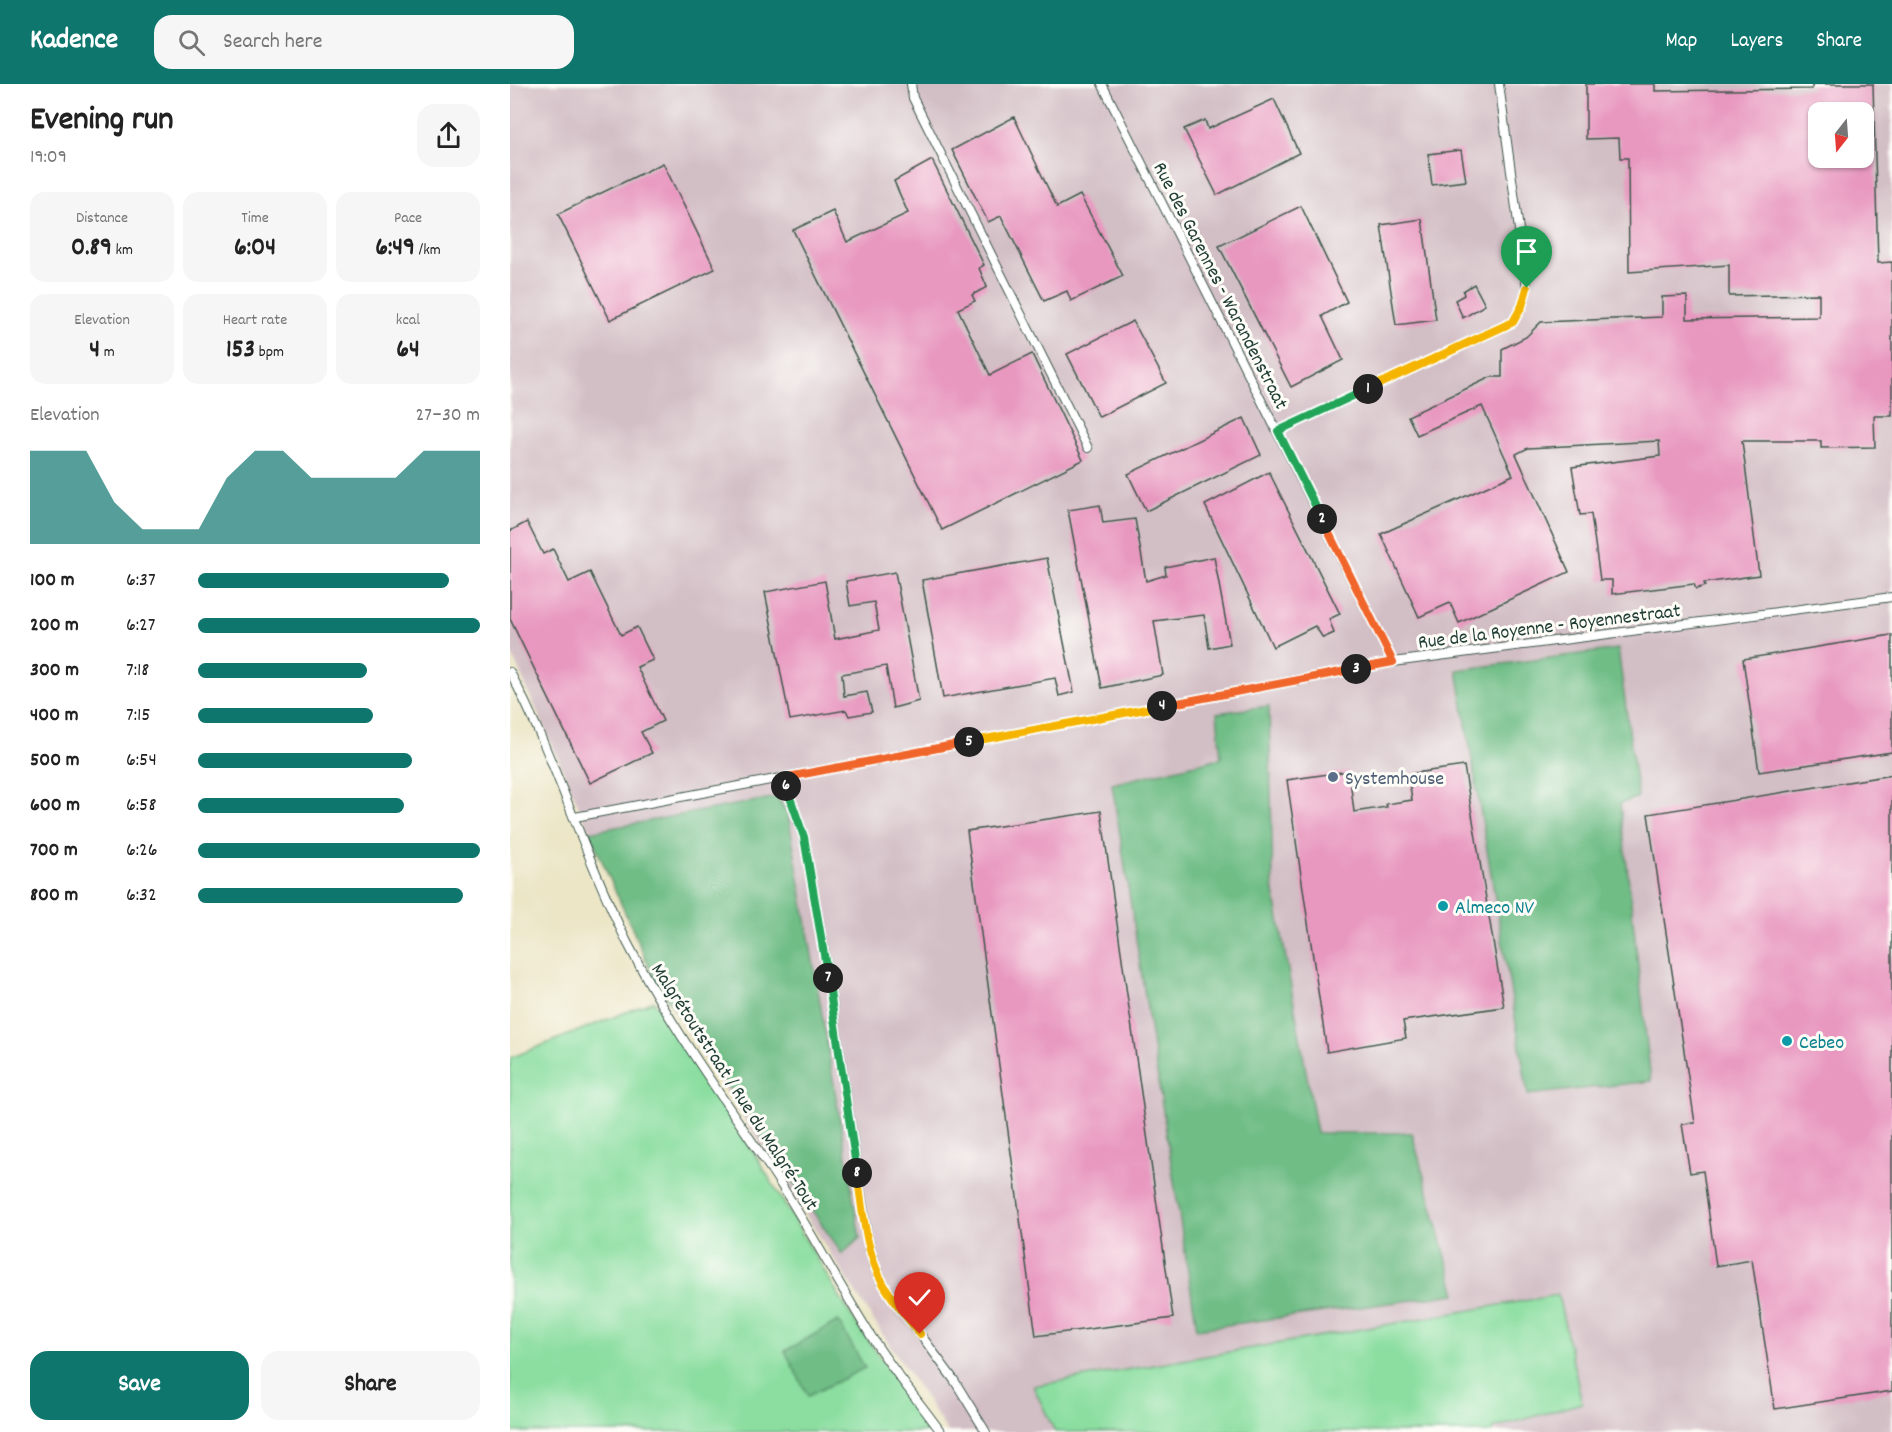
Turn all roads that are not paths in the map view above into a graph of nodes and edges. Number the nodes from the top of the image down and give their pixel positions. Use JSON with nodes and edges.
{"nodes":[{"id":1,"x":910,"y":84,"type":"edge"},
{"id":2,"x":1102,"y":84,"type":"edge"},
{"id":3,"x":1498,"y":84,"type":"edge"},
{"id":4,"x":1278,"y":431,"type":"junction"},
{"id":5,"x":1088,"y":448,"type":"dead end"},
{"id":6,"x":1892,"y":597,"type":"edge"},
{"id":7,"x":1393,"y":662,"type":"junction"},
{"id":8,"x":510,"y":672,"type":"edge"},
{"id":9,"x":783,"y":778,"type":"junction"},
{"id":10,"x":575,"y":818,"type":"junction"},
{"id":11,"x":941,"y":1432,"type":"edge"},
{"id":12,"x":986,"y":1432,"type":"edge"}],
"edges":[{"from":1,"to":5,"type":"lane"},
{"from":2,"to":4,"type":"lane","name":"Rue des Garennes - Warandenstraat"},
{"from":3,"to":4,"type":"lane"},
{"from":4,"to":7,"type":"lane","name":"Rue des Garennes - Warandenstraat"},
{"from":6,"to":7,"type":"lane","name":"Rue de la Royenne - Royennestraat"},
{"from":7,"to":9,"type":"lane","name":"Rue de la Royenne - Royennestraat"},
{"from":8,"to":10,"type":"lane","name":"Malgrétoutstraat / Rue du Malgré-Tout"},
{"from":9,"to":10,"type":"lane","name":"Rue de la Royenne - Royennestraat"},
{"from":9,"to":12,"type":"lane"},
{"from":10,"to":11,"type":"lane","name":"Malgrétoutstraat / Rue du Malgré-Tout"}]}
